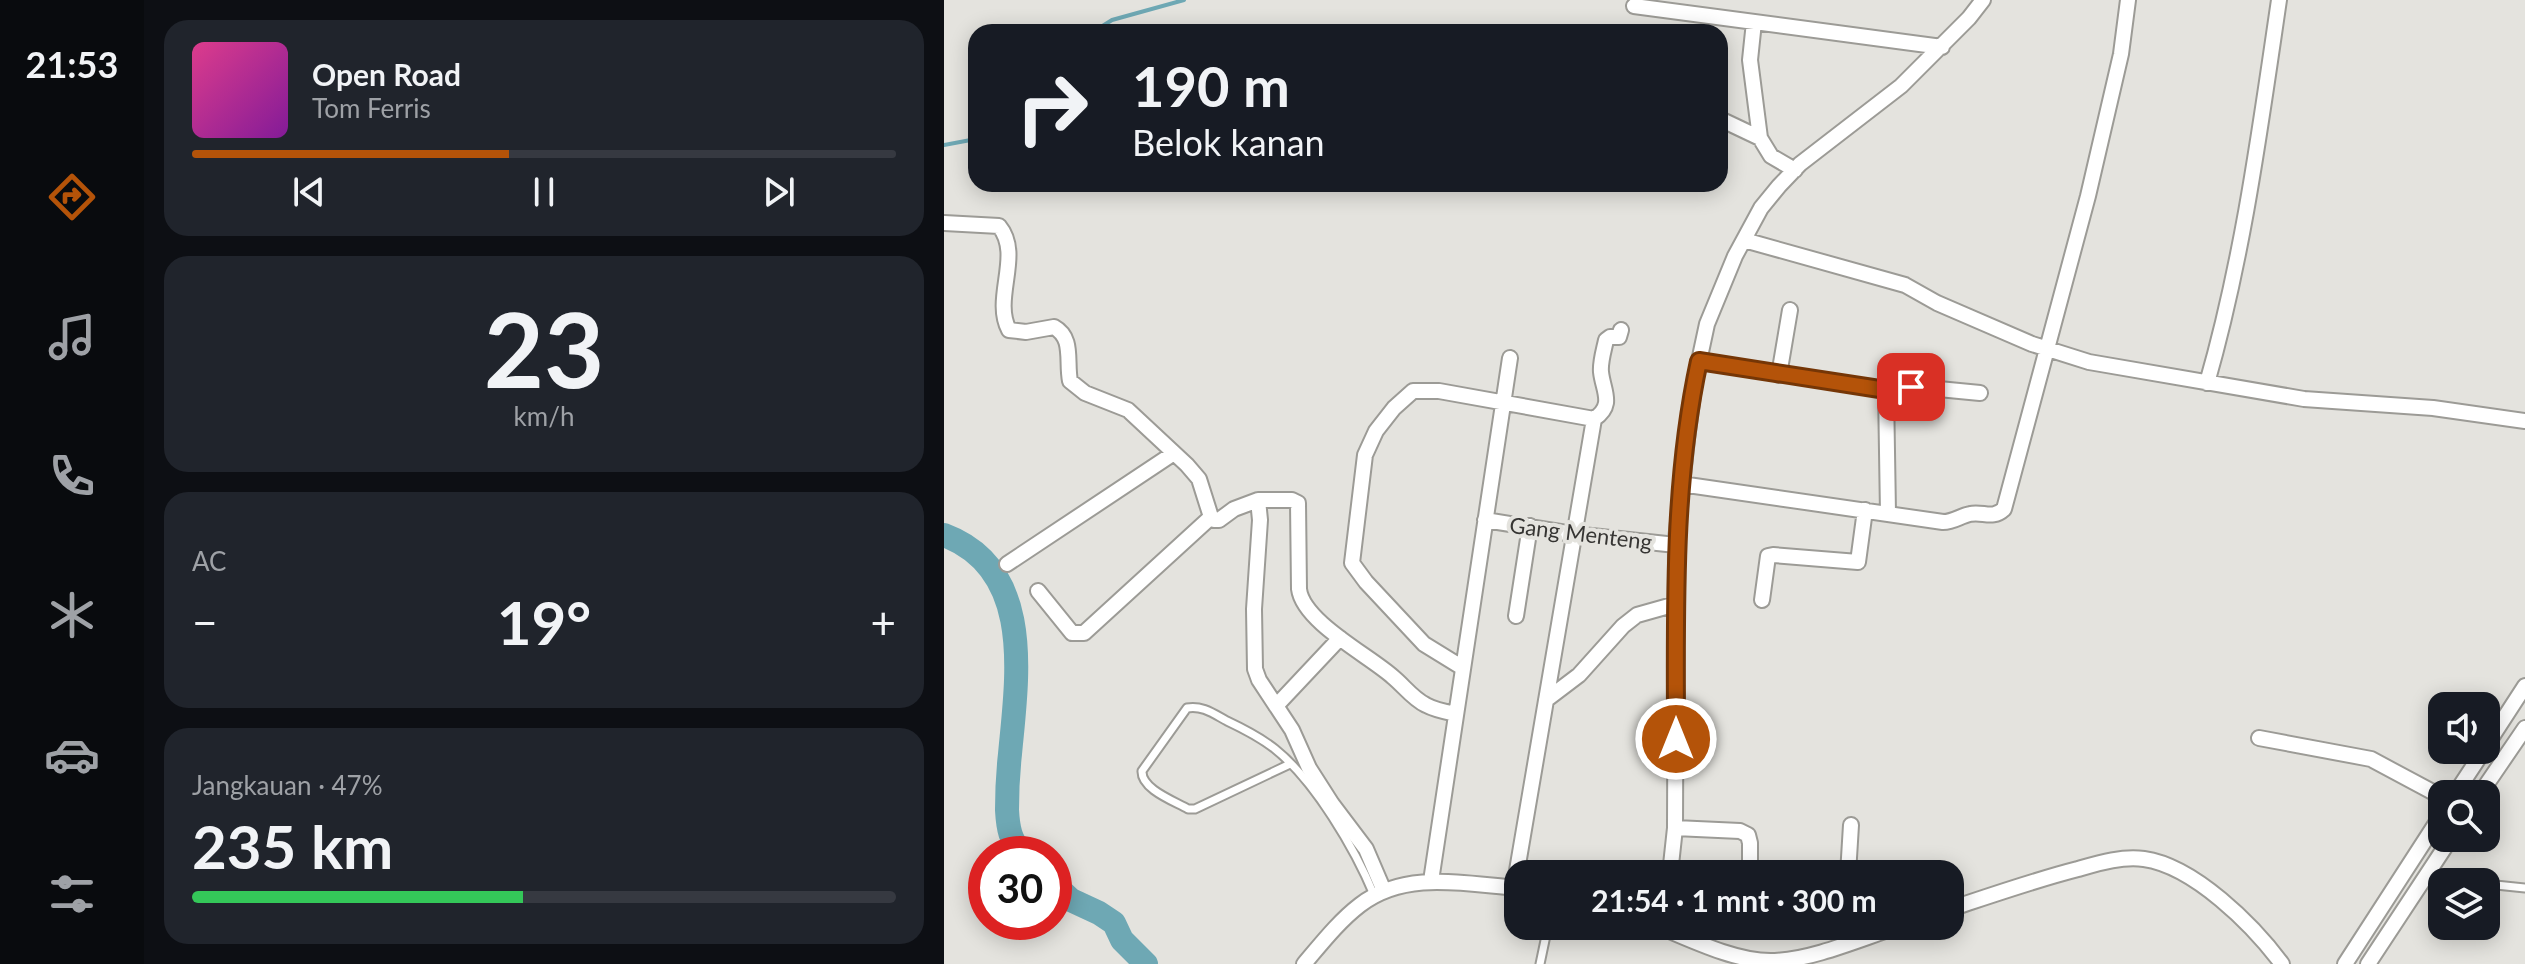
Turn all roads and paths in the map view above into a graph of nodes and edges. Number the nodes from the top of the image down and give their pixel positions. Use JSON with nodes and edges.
{"nodes":[{"id":1,"x":1983,"y":0,"type":"edge"},
{"id":2,"x":2128,"y":0,"type":"edge"},
{"id":3,"x":2279,"y":0,"type":"edge"},
{"id":4,"x":1634,"y":6,"type":"dead end"},
{"id":5,"x":1754,"y":22,"type":"junction"},
{"id":6,"x":1942,"y":47,"type":"junction"},
{"id":7,"x":1728,"y":123,"type":"edge"},
{"id":8,"x":1760,"y":138,"type":"junction"},
{"id":9,"x":1795,"y":170,"type":"junction"},
{"id":10,"x":944,"y":223,"type":"edge"},
{"id":11,"x":1744,"y":240,"type":"junction"},
{"id":12,"x":1790,"y":310,"type":"dead end"},
{"id":13,"x":1621,"y":330,"type":"dead end"},
{"id":14,"x":2047,"y":349,"type":"junction"},
{"id":15,"x":1510,"y":358,"type":"dead end"},
{"id":16,"x":1699,"y":361,"type":"junction"},
{"id":17,"x":1779,"y":375,"type":"junction"},
{"id":18,"x":2207,"y":383,"type":"junction"},
{"id":19,"x":1886,"y":390,"type":"junction"},
{"id":20,"x":1980,"y":393,"type":"dead end"},
{"id":21,"x":1503,"y":401,"type":"junction"},
{"id":22,"x":1594,"y":419,"type":"junction"},
{"id":23,"x":2525,"y":421,"type":"edge"},
{"id":24,"x":1174,"y":453,"type":"junction"},
{"id":25,"x":1681,"y":484,"type":"junction"},
{"id":26,"x":1258,"y":500,"type":"junction"},
{"id":27,"x":1865,"y":510,"type":"junction"},
{"id":28,"x":1888,"y":513,"type":"junction"},
{"id":29,"x":1211,"y":517,"type":"junction"},
{"id":30,"x":1485,"y":520,"type":"junction"},
{"id":31,"x":1530,"y":526,"type":"junction"},
{"id":32,"x":1573,"y":534,"type":"junction"},
{"id":33,"x":1676,"y":545,"type":"junction"},
{"id":34,"x":1007,"y":564,"type":"dead end"},
{"id":35,"x":1038,"y":591,"type":"dead end"},
{"id":36,"x":1762,"y":600,"type":"dead end"},
{"id":37,"x":1676,"y":604,"type":"junction"},
{"id":38,"x":1516,"y":616,"type":"dead end"},
{"id":39,"x":1340,"y":638,"type":"junction"},
{"id":40,"x":1463,"y":668,"type":"junction"},
{"id":41,"x":2525,"y":686,"type":"edge"},
{"id":42,"x":1546,"y":700,"type":"junction"},
{"id":43,"x":1276,"y":706,"type":"junction"},
{"id":44,"x":1456,"y":714,"type":"junction"},
{"id":45,"x":2500,"y":725,"type":"edge"},
{"id":46,"x":2525,"y":728,"type":"edge"},
{"id":47,"x":2259,"y":738,"type":"dead end"},
{"id":48,"x":1290,"y":764,"type":"junction"},
{"id":49,"x":2490,"y":780,"type":"edge"},
{"id":50,"x":2428,"y":790,"type":"edge"},
{"id":51,"x":1851,"y":825,"type":"dead end"},
{"id":52,"x":1675,"y":828,"type":"junction"},
{"id":53,"x":2428,"y":836,"type":"edge"},
{"id":54,"x":2441,"y":852,"type":"edge"},
{"id":55,"x":1520,"y":860,"type":"edge"},
{"id":56,"x":1672,"y":860,"type":"edge"},
{"id":57,"x":1750,"y":860,"type":"edge"},
{"id":58,"x":1849,"y":860,"type":"edge"},
{"id":59,"x":2425,"y":876,"type":"junction"},
{"id":60,"x":2428,"y":876,"type":"edge"},
{"id":61,"x":1431,"y":881,"type":"junction"},
{"id":62,"x":2500,"y":885,"type":"edge"},
{"id":63,"x":1504,"y":887,"type":"edge"},
{"id":64,"x":2525,"y":888,"type":"edge"},
{"id":65,"x":1379,"y":893,"type":"junction"},
{"id":66,"x":1964,"y":904,"type":"edge"},
{"id":67,"x":1545,"y":940,"type":"edge"},
{"id":68,"x":1691,"y":940,"type":"edge"},
{"id":69,"x":1843,"y":940,"type":"edge"},
{"id":70,"x":1858,"y":940,"type":"edge"},
{"id":71,"x":1843,"y":945,"type":"junction"},
{"id":72,"x":1304,"y":964,"type":"edge"},
{"id":73,"x":1540,"y":964,"type":"edge"},
{"id":74,"x":2282,"y":964,"type":"edge"},
{"id":75,"x":2345,"y":964,"type":"edge"},
{"id":76,"x":2368,"y":964,"type":"edge"}],
"edges":[{"from":1,"to":6,"type":"street"},
{"from":2,"to":14,"type":"street"},
{"from":3,"to":18,"type":"street"},
{"from":4,"to":5,"type":"street"},
{"from":5,"to":6,"type":"street"},
{"from":5,"to":8,"type":"street"},
{"from":6,"to":9,"type":"street"},
{"from":7,"to":8,"type":"street"},
{"from":8,"to":9,"type":"street"},
{"from":9,"to":11,"type":"street"},
{"from":10,"to":24,"type":"street"},
{"from":11,"to":14,"type":"street"},
{"from":11,"to":16,"type":"street"},
{"from":12,"to":17,"type":"street"},
{"from":13,"to":22,"type":"street"},
{"from":14,"to":18,"type":"street"},
{"from":14,"to":28,"type":"street"},
{"from":15,"to":21,"type":"street"},
{"from":16,"to":17,"type":"street"},
{"from":16,"to":25,"type":"street"},
{"from":17,"to":19,"type":"street"},
{"from":18,"to":23,"type":"street"},
{"from":19,"to":20,"type":"street"},
{"from":19,"to":28,"type":"street"},
{"from":21,"to":22,"type":"street"},
{"from":21,"to":30,"type":"street"},
{"from":21,"to":40,"type":"street"},
{"from":22,"to":32,"type":"street"},
{"from":24,"to":29,"type":"street"},
{"from":24,"to":34,"type":"street"},
{"from":25,"to":27,"type":"street"},
{"from":25,"to":33,"type":"street"},
{"from":26,"to":29,"type":"street"},
{"from":26,"to":39,"type":"street"},
{"from":26,"to":43,"type":"street"},
{"from":27,"to":28,"type":"street"},
{"from":27,"to":36,"type":"street"},
{"from":29,"to":35,"type":"street"},
{"from":30,"to":31,"type":"street","name":"Gang Menteng"},
{"from":30,"to":40,"type":"street"},
{"from":31,"to":32,"type":"street","name":"Gang Menteng"},
{"from":31,"to":38,"type":"street"},
{"from":32,"to":33,"type":"street","name":"Gang Menteng"},
{"from":32,"to":42,"type":"street"},
{"from":33,"to":37,"type":"street"},
{"from":37,"to":42,"type":"street"},
{"from":37,"to":52,"type":"street"},
{"from":39,"to":43,"type":"street"},
{"from":39,"to":44,"type":"street"},
{"from":40,"to":44,"type":"street"},
{"from":41,"to":45,"type":"street"},
{"from":42,"to":55,"type":"street"},
{"from":43,"to":65,"type":"street"},
{"from":44,"to":61,"type":"street"},
{"from":46,"to":49,"type":"street"},
{"from":47,"to":50,"type":"street"},
{"from":48,"to":48,"type":"lane"},
{"from":48,"to":65,"type":"lane"},
{"from":51,"to":58,"type":"street"},
{"from":52,"to":56,"type":"street"},
{"from":52,"to":57,"type":"street"},
{"from":53,"to":75,"type":"street"},
{"from":54,"to":59,"type":"street"},
{"from":59,"to":60,"type":"lane"},
{"from":59,"to":76,"type":"street"},
{"from":61,"to":63,"type":"street"},
{"from":61,"to":65,"type":"street"},
{"from":62,"to":64,"type":"lane"},
{"from":65,"to":72,"type":"street"},
{"from":66,"to":74,"type":"street"},
{"from":67,"to":73,"type":"lane"},
{"from":68,"to":71,"type":"street"},
{"from":69,"to":71,"type":"street"},
{"from":70,"to":71,"type":"street"}]}
